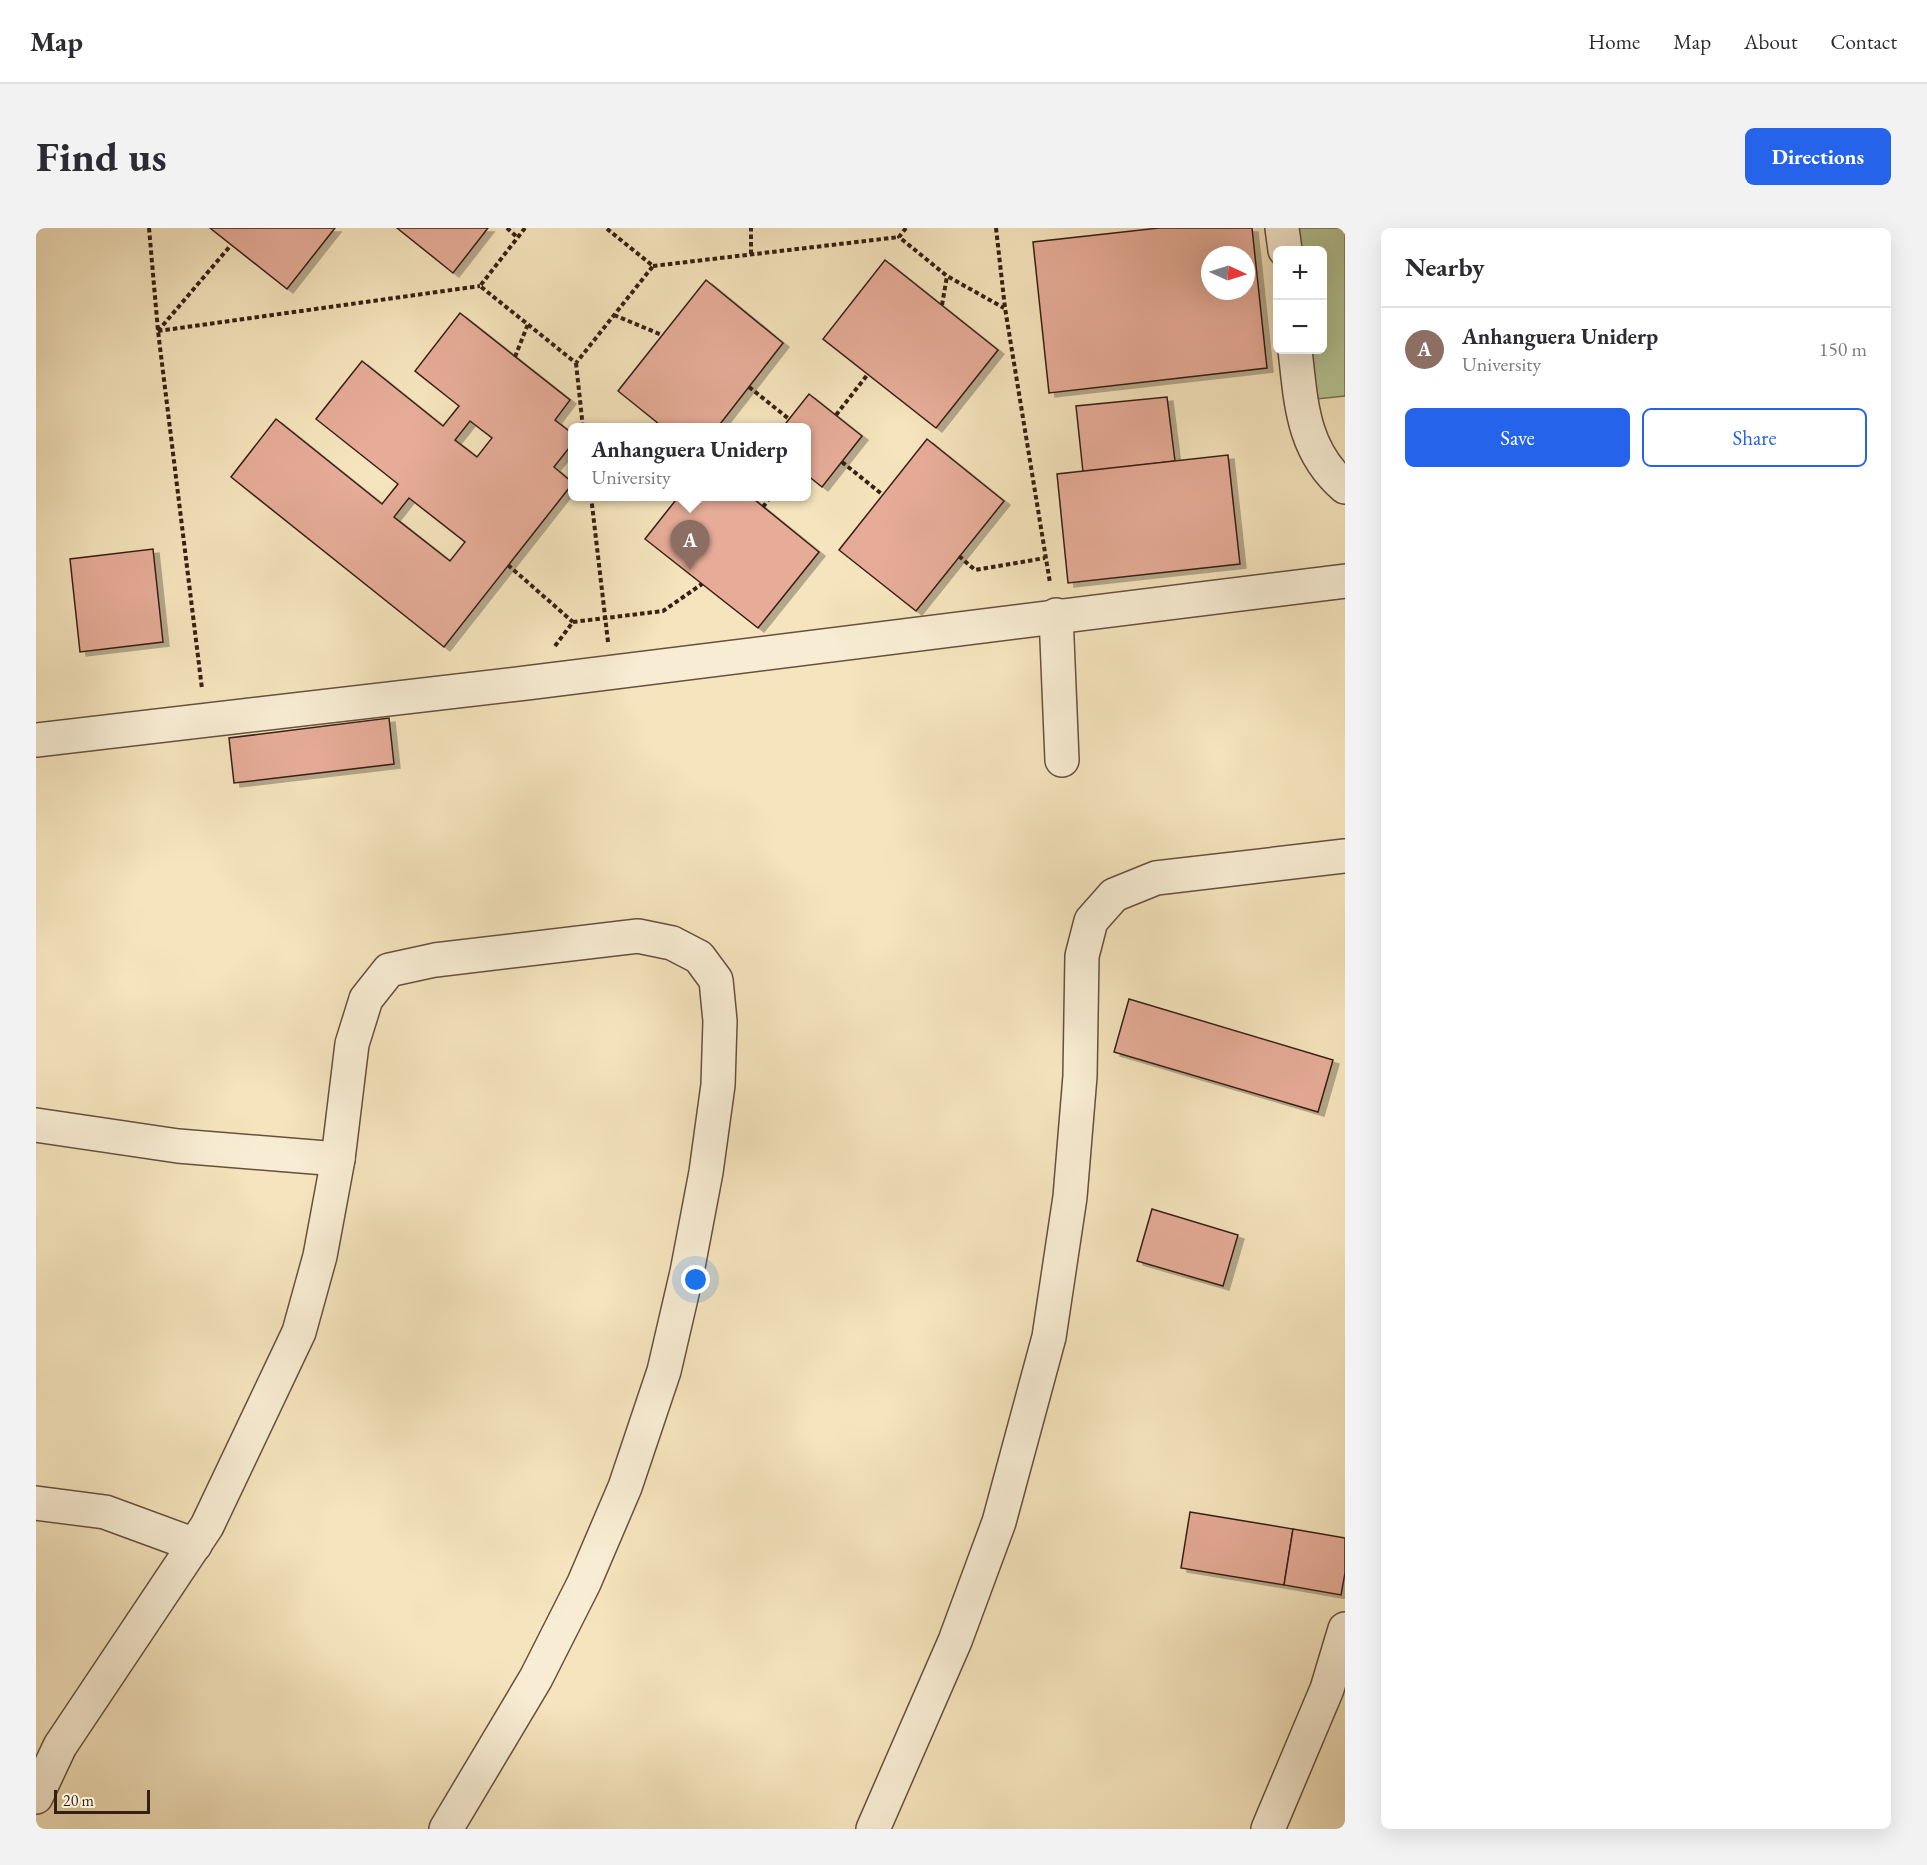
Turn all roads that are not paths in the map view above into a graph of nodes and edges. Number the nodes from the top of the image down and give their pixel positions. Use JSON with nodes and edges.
{"nodes":[{"id":1,"x":1282,"y":228,"type":"edge"},
{"id":2,"x":1284,"y":246,"type":"edge"},
{"id":3,"x":1296,"y":354,"type":"edge"},
{"id":4,"x":1345,"y":487,"type":"edge"},
{"id":5,"x":1345,"y":581,"type":"edge"},
{"id":6,"x":1056,"y":615,"type":"junction"},
{"id":7,"x":36,"y":740,"type":"edge"},
{"id":8,"x":1062,"y":760,"type":"dead end"},
{"id":9,"x":1345,"y":856,"type":"edge"},
{"id":10,"x":36,"y":1125,"type":"edge"},
{"id":11,"x":338,"y":1160,"type":"junction"},
{"id":12,"x":36,"y":1503,"type":"edge"},
{"id":13,"x":195,"y":1545,"type":"junction"},
{"id":14,"x":1345,"y":1629,"type":"edge"},
{"id":15,"x":36,"y":1797,"type":"edge"},
{"id":16,"x":446,"y":1829,"type":"edge"},
{"id":17,"x":873,"y":1829,"type":"edge"},
{"id":18,"x":1268,"y":1829,"type":"edge"}],
"edges":[{"from":1,"to":2,"type":"street"},
{"from":3,"to":4,"type":"street"},
{"from":5,"to":6,"type":"street"},
{"from":6,"to":7,"type":"street"},
{"from":6,"to":8,"type":"street"},
{"from":9,"to":17,"type":"street"},
{"from":10,"to":11,"type":"street"},
{"from":11,"to":13,"type":"street"},
{"from":11,"to":16,"type":"street"},
{"from":12,"to":13,"type":"street"},
{"from":13,"to":15,"type":"street"},
{"from":14,"to":18,"type":"street"}]}
